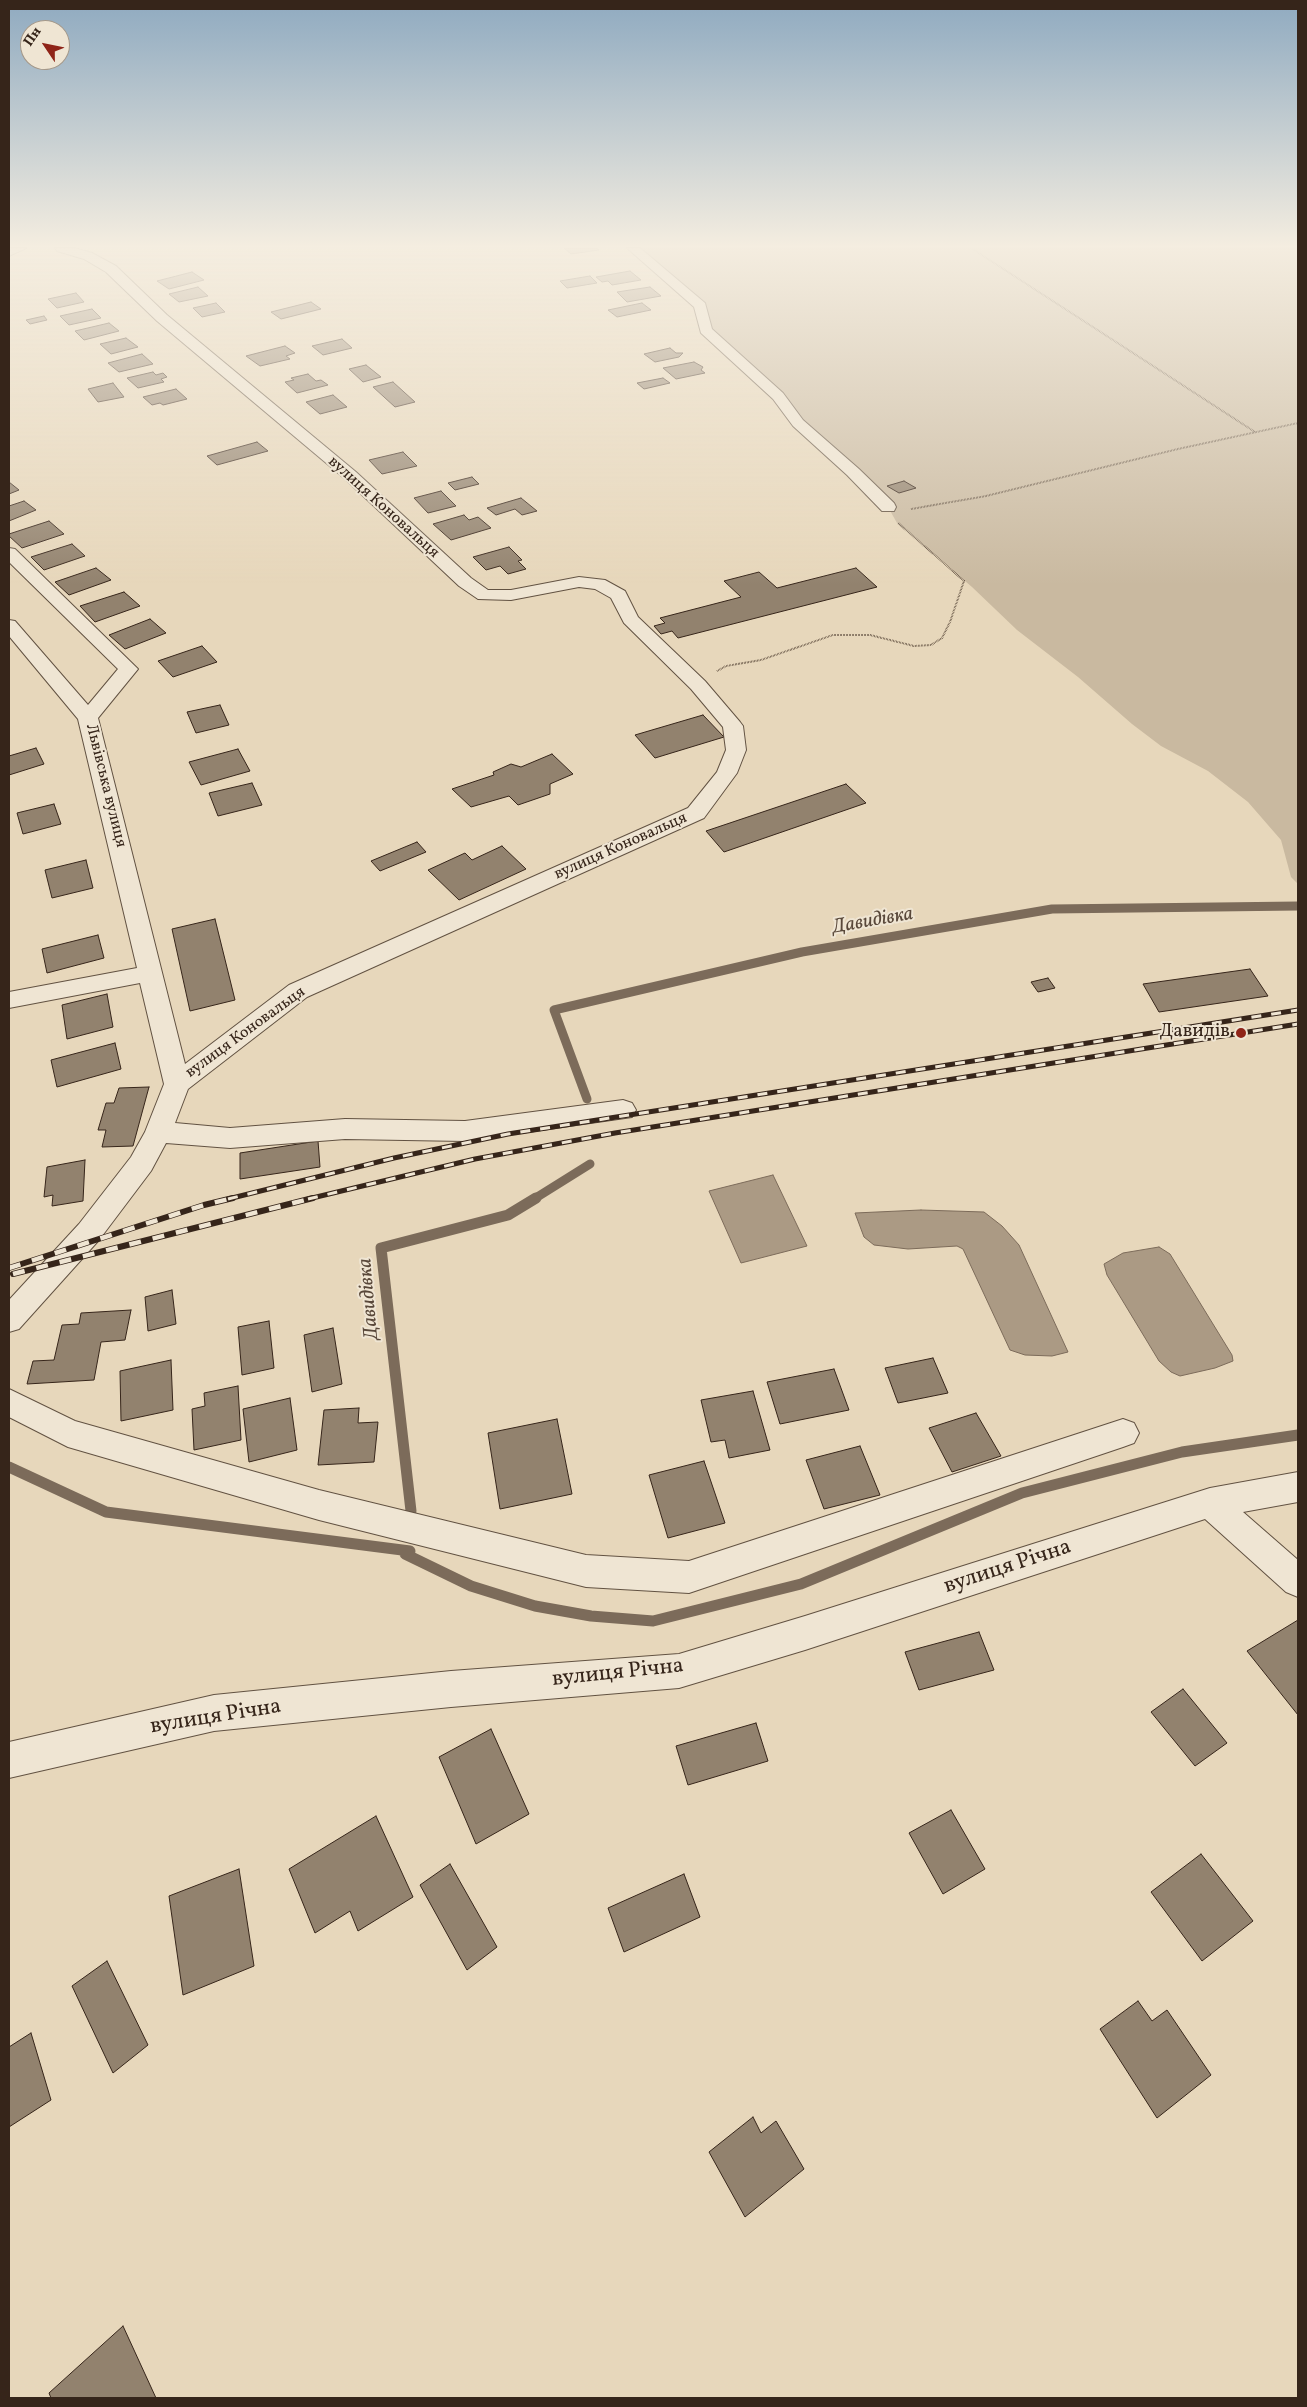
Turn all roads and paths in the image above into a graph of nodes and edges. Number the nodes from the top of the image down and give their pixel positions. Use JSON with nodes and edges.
{"nodes":[{"id":1,"x":213,"y":360,"type":"edge"},
{"id":2,"x":739,"y":360,"type":"edge"},
{"id":3,"x":1145,"y":360,"type":"edge"},
{"id":4,"x":1298,"y":424,"type":"edge"},
{"id":5,"x":1256,"y":432,"type":"junction"},
{"id":6,"x":888,"y":507,"type":"junction"},
{"id":7,"x":9,"y":553,"type":"edge"},
{"id":8,"x":9,"y":625,"type":"edge"},
{"id":9,"x":698,"y":685,"type":"junction"},
{"id":10,"x":88,"y":718,"type":"junction"},
{"id":11,"x":151,"y":973,"type":"junction"},
{"id":12,"x":9,"y":1000,"type":"edge"},
{"id":13,"x":177,"y":1084,"type":"junction"},
{"id":14,"x":623,"y":1110,"type":"dead end"},
{"id":15,"x":158,"y":1132,"type":"junction"},
{"id":16,"x":9,"y":1320,"type":"edge"},
{"id":17,"x":9,"y":1402,"type":"edge"},
{"id":18,"x":1123,"y":1433,"type":"dead end"},
{"id":19,"x":1298,"y":1487,"type":"edge"},
{"id":20,"x":1210,"y":1503,"type":"junction"},
{"id":21,"x":1298,"y":1581,"type":"edge"},
{"id":22,"x":9,"y":1760,"type":"edge"}],
"edges":[{"from":1,"to":9,"type":"street","name":"вулиця Коновальця"},
{"from":2,"to":6,"type":"street"},
{"from":3,"to":5,"type":"path"},
{"from":4,"to":5,"type":"path"},
{"from":5,"to":6,"type":"path"},
{"from":6,"to":9,"type":"path"},
{"from":7,"to":10,"type":"street"},
{"from":8,"to":10,"type":"street","name":"Львівська вулиця"},
{"from":9,"to":13,"type":"street","name":"вулиця Коновальця"},
{"from":10,"to":11,"type":"street","name":"Львівська вулиця"},
{"from":11,"to":12,"type":"street"},
{"from":11,"to":13,"type":"street","name":"Львівська вулиця"},
{"from":13,"to":15,"type":"street"},
{"from":14,"to":15,"type":"street"},
{"from":15,"to":16,"type":"street"},
{"from":17,"to":18,"type":"street"},
{"from":19,"to":20,"type":"street","name":"вулиця Річна"},
{"from":20,"to":21,"type":"street"},
{"from":20,"to":22,"type":"street","name":"вулиця Річна"}]}
